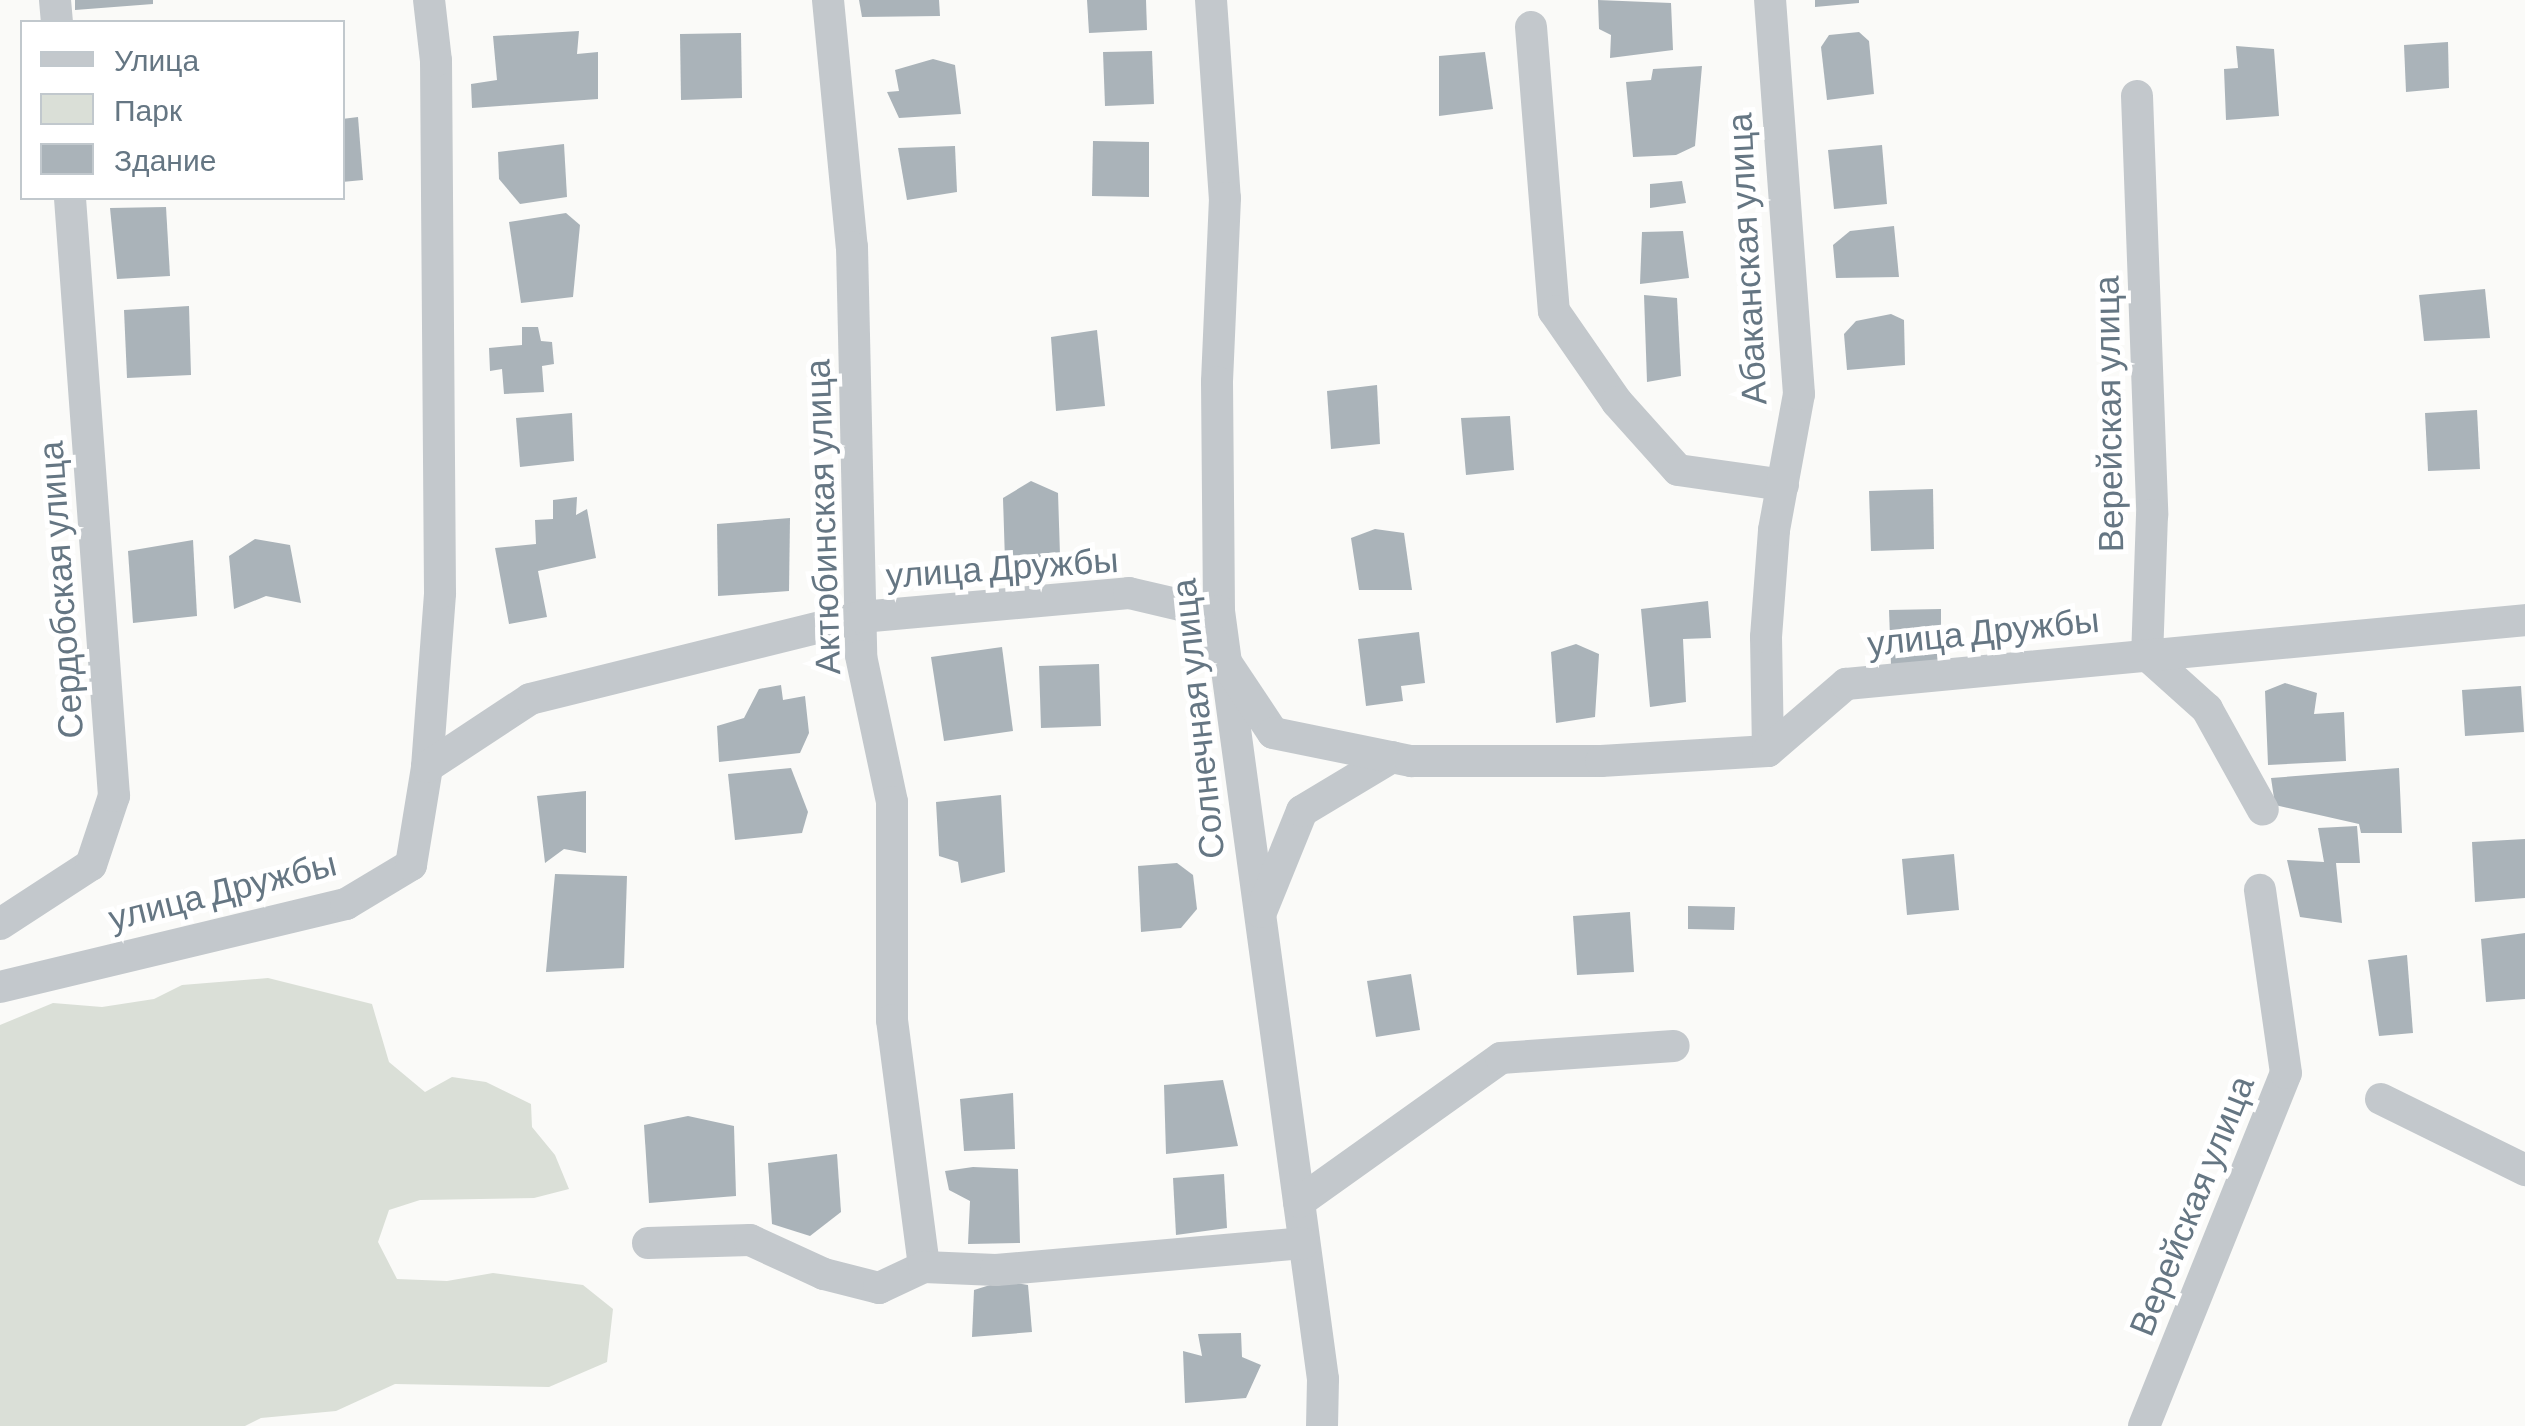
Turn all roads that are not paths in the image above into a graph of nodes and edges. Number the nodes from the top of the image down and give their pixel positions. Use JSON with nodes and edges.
{"nodes":[{"id":1,"x":429,"y":0,"type":"edge"},
{"id":2,"x":828,"y":0,"type":"edge"},
{"id":3,"x":1211,"y":0,"type":"edge"},
{"id":4,"x":1770,"y":0,"type":"edge"},
{"id":5,"x":1530,"y":27,"type":"dead end"},
{"id":6,"x":2138,"y":96,"type":"dead end"},
{"id":7,"x":70,"y":200,"type":"edge"},
{"id":8,"x":1782,"y":485,"type":"junction"},
{"id":9,"x":862,"y":617,"type":"junction"},
{"id":10,"x":2525,"y":620,"type":"edge"},
{"id":11,"x":2147,"y":655,"type":"junction"},
{"id":12,"x":1224,"y":662,"type":"junction"},
{"id":13,"x":1768,"y":752,"type":"junction"},
{"id":14,"x":1392,"y":757,"type":"junction"},
{"id":15,"x":427,"y":767,"type":"junction"},
{"id":16,"x":2262,"y":810,"type":"dead end"},
{"id":17,"x":2260,"y":890,"type":"dead end"},
{"id":18,"x":1259,"y":916,"type":"junction"},
{"id":19,"x":0,"y":924,"type":"edge"},
{"id":20,"x":0,"y":987,"type":"edge"},
{"id":21,"x":1674,"y":1046,"type":"dead end"},
{"id":22,"x":2381,"y":1099,"type":"dead end"},
{"id":23,"x":2525,"y":1170,"type":"edge"},
{"id":24,"x":1298,"y":1202,"type":"junction"},
{"id":25,"x":1302,"y":1243,"type":"junction"},
{"id":26,"x":648,"y":1244,"type":"dead end"},
{"id":27,"x":924,"y":1267,"type":"junction"},
{"id":28,"x":1322,"y":1426,"type":"edge"},
{"id":29,"x":2144,"y":1426,"type":"edge"}],
"edges":[{"from":1,"to":15,"type":"street"},
{"from":2,"to":9,"type":"street","name":"Актюбинская улица"},
{"from":3,"to":12,"type":"street","name":"Солнечная улица"},
{"from":4,"to":8,"type":"street","name":"Абаканская улица"},
{"from":5,"to":8,"type":"street"},
{"from":6,"to":11,"type":"street","name":"Верейская улица"},
{"from":7,"to":19,"type":"street","name":"Сердобская улица"},
{"from":8,"to":13,"type":"street","name":"Абаканская улица"},
{"from":9,"to":12,"type":"street","name":"улица Дружбы"},
{"from":9,"to":15,"type":"street","name":"улица Дружбы"},
{"from":9,"to":27,"type":"street","name":"Актюбинская улица"},
{"from":10,"to":11,"type":"street","name":"улица Дружбы"},
{"from":11,"to":13,"type":"street","name":"улица Дружбы"},
{"from":11,"to":16,"type":"street"},
{"from":12,"to":14,"type":"street","name":"улица Дружбы"},
{"from":12,"to":18,"type":"street","name":"Солнечная улица"},
{"from":13,"to":14,"type":"street","name":"улица Дружбы"},
{"from":14,"to":18,"type":"street"},
{"from":15,"to":20,"type":"street","name":"улица Дружбы"},
{"from":17,"to":29,"type":"street","name":"Верейская улица"},
{"from":18,"to":24,"type":"street","name":"Солнечная улица"},
{"from":21,"to":24,"type":"street"},
{"from":22,"to":23,"type":"street"},
{"from":24,"to":25,"type":"street","name":"Солнечная улица"},
{"from":25,"to":27,"type":"street"},
{"from":25,"to":28,"type":"street","name":"Солнечная улица"},
{"from":26,"to":27,"type":"street"}]}
